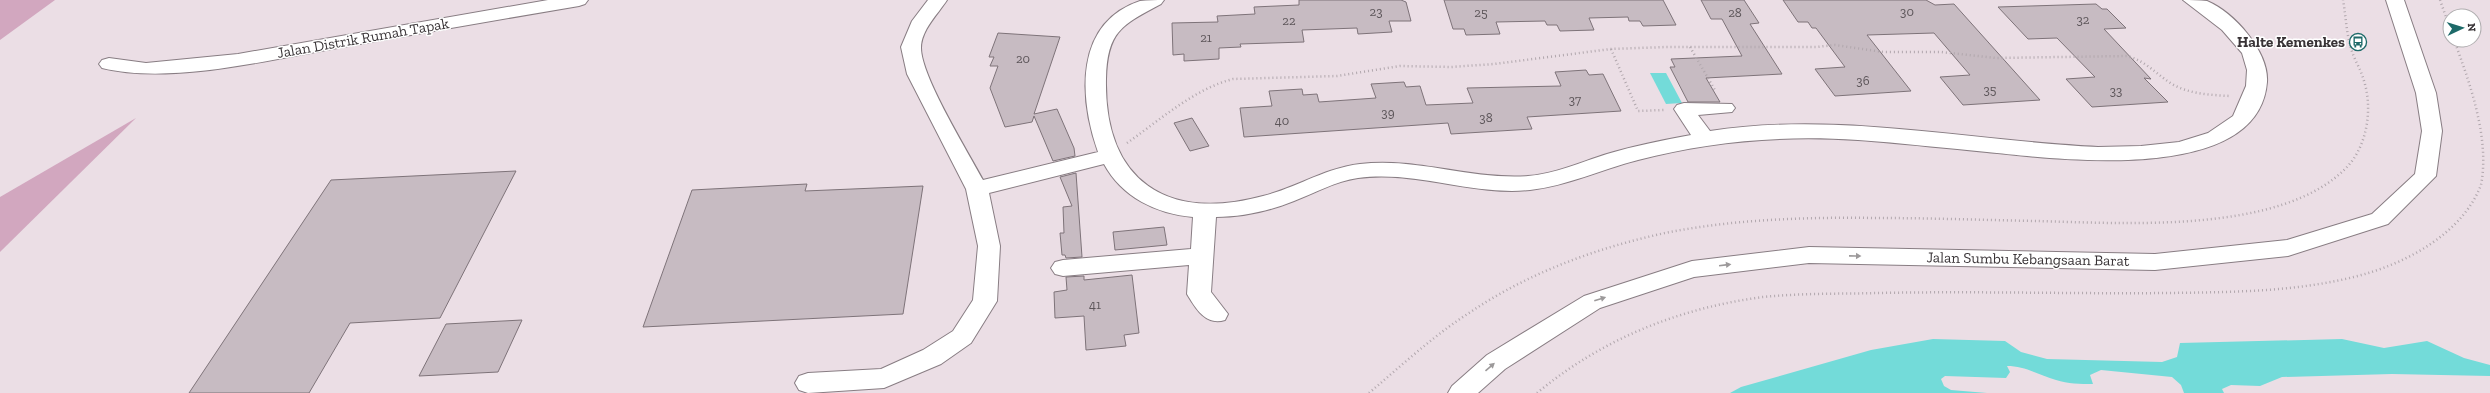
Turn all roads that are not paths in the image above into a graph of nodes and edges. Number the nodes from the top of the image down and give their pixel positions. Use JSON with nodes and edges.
{"nodes":[{"id":1,"x":579,"y":0,"type":"edge"},
{"id":2,"x":938,"y":0,"type":"edge"},
{"id":3,"x":1155,"y":0,"type":"edge"},
{"id":4,"x":2192,"y":0,"type":"edge"},
{"id":5,"x":2395,"y":0,"type":"edge"},
{"id":6,"x":109,"y":64,"type":"dead end"},
{"id":7,"x":1725,"y":108,"type":"road end"},
{"id":8,"x":1705,"y":140,"type":"junction"},
{"id":9,"x":1109,"y":156,"type":"junction"},
{"id":10,"x":977,"y":189,"type":"junction"},
{"id":11,"x":1206,"y":210,"type":"junction"},
{"id":12,"x":1202,"y":256,"type":"junction"},
{"id":13,"x":1063,"y":268,"type":"dead end"},
{"id":14,"x":1216,"y":314,"type":"dead end"},
{"id":15,"x":808,"y":383,"type":"dead end"},
{"id":16,"x":1461,"y":393,"type":"edge"}],
"edges":[{"from":1,"to":6,"type":"street","name":"Jalan Distrik Rumah Tapak"},
{"from":2,"to":10,"type":"street"},
{"from":3,"to":9,"type":"street"},
{"from":4,"to":8,"type":"street"},
{"from":16,"to":5,"type":"street","name":"Jalan Sumbu Kebangsaan Barat","one_way":true},
{"from":7,"to":8,"type":"street"},
{"from":8,"to":11,"type":"street"},
{"from":9,"to":10,"type":"street"},
{"from":9,"to":11,"type":"street"},
{"from":10,"to":15,"type":"street"},
{"from":11,"to":12,"type":"street"},
{"from":12,"to":13,"type":"street"},
{"from":12,"to":14,"type":"street"}]}
